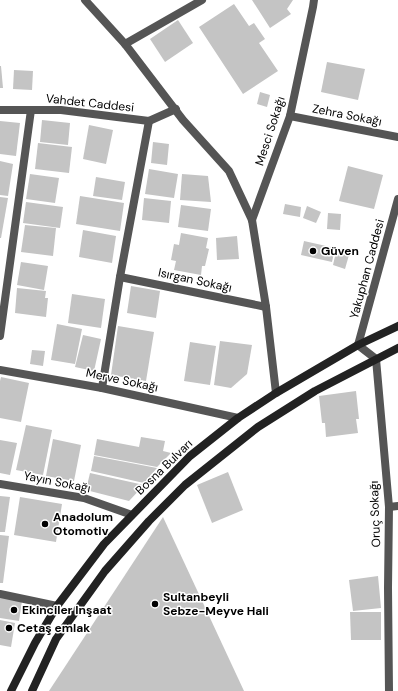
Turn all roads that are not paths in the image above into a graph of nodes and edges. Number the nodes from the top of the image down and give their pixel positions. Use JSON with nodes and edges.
{"nodes":[{"id":1,"x":85,"y":0,"type":"edge"},
{"id":2,"x":202,"y":0,"type":"edge"},
{"id":3,"x":314,"y":0,"type":"edge"},
{"id":4,"x":125,"y":44,"type":"junction"},
{"id":5,"x":176,"y":109,"type":"junction"},
{"id":6,"x":0,"y":110,"type":"edge"},
{"id":7,"x":31,"y":110,"type":"junction"},
{"id":8,"x":290,"y":116,"type":"junction"},
{"id":9,"x":149,"y":121,"type":"junction"},
{"id":10,"x":398,"y":137,"type":"edge"},
{"id":11,"x":398,"y":199,"type":"edge"},
{"id":12,"x":252,"y":220,"type":"junction"},
{"id":13,"x":120,"y":277,"type":"junction"},
{"id":14,"x":266,"y":307,"type":"junction"},
{"id":15,"x":398,"y":326,"type":"edge"},
{"id":16,"x":0,"y":336,"type":"edge"},
{"id":17,"x":358,"y":346,"type":"junction"},
{"id":18,"x":398,"y":348,"type":"edge"},
{"id":19,"x":376,"y":359,"type":"junction"},
{"id":20,"x":0,"y":370,"type":"edge"},
{"id":21,"x":102,"y":388,"type":"junction"},
{"id":22,"x":276,"y":393,"type":"junction"},
{"id":23,"x":238,"y":418,"type":"junction"},
{"id":24,"x":0,"y":484,"type":"edge"},
{"id":25,"x":398,"y":506,"type":"edge"},
{"id":26,"x":389,"y":507,"type":"junction"},
{"id":27,"x":132,"y":515,"type":"junction"},
{"id":28,"x":0,"y":594,"type":"edge"},
{"id":29,"x":57,"y":606,"type":"junction"},
{"id":30,"x":11,"y":691,"type":"edge"},
{"id":31,"x":32,"y":691,"type":"edge"},
{"id":32,"x":389,"y":691,"type":"edge"}],
"edges":[{"from":1,"to":4,"type":"street"},
{"from":2,"to":4,"type":"street"},
{"from":3,"to":8,"type":"street","name":"Mesci Sokağı"},
{"from":4,"to":5,"type":"street"},
{"from":5,"to":9,"type":"street","name":"Vahdet Caddesi"},
{"from":5,"to":12,"type":"street"},
{"from":6,"to":7,"type":"street","name":"Vahdet Caddesi"},
{"from":7,"to":9,"type":"street","name":"Vahdet Caddesi"},
{"from":7,"to":16,"type":"street"},
{"from":8,"to":10,"type":"street","name":"Zehra Sokağı"},
{"from":8,"to":12,"type":"street","name":"Mesci Sokağı"},
{"from":9,"to":13,"type":"street"},
{"from":11,"to":17,"type":"street","name":"Yakuphan Caddesi"},
{"from":12,"to":14,"type":"street"},
{"from":13,"to":14,"type":"street","name":"Isırgan Sokağı"},
{"from":13,"to":21,"type":"street"},
{"from":14,"to":22,"type":"street"},
{"from":15,"to":17,"type":"main road","name":"Bosna Bulvarı"},
{"from":17,"to":19,"type":"street"},
{"from":17,"to":22,"type":"main road","name":"Bosna Bulvarı"},
{"from":18,"to":19,"type":"main road"},
{"from":19,"to":26,"type":"street","name":"Oruç Sokağı"},
{"from":19,"to":31,"type":"main road"},
{"from":20,"to":21,"type":"street","name":"Merve Sokağı"},
{"from":21,"to":23,"type":"street","name":"Merve Sokağı"},
{"from":22,"to":23,"type":"main road","name":"Bosna Bulvarı"},
{"from":23,"to":27,"type":"main road","name":"Bosna Bulvarı"},
{"from":24,"to":27,"type":"street","name":"Yayın Sokağı"},
{"from":25,"to":26,"type":"street"},
{"from":26,"to":32,"type":"street","name":"Oruç Sokağı"},
{"from":27,"to":29,"type":"main road","name":"Bosna Bulvarı"},
{"from":28,"to":29,"type":"street"},
{"from":29,"to":30,"type":"main road","name":"Bosna Bulvarı"}]}
